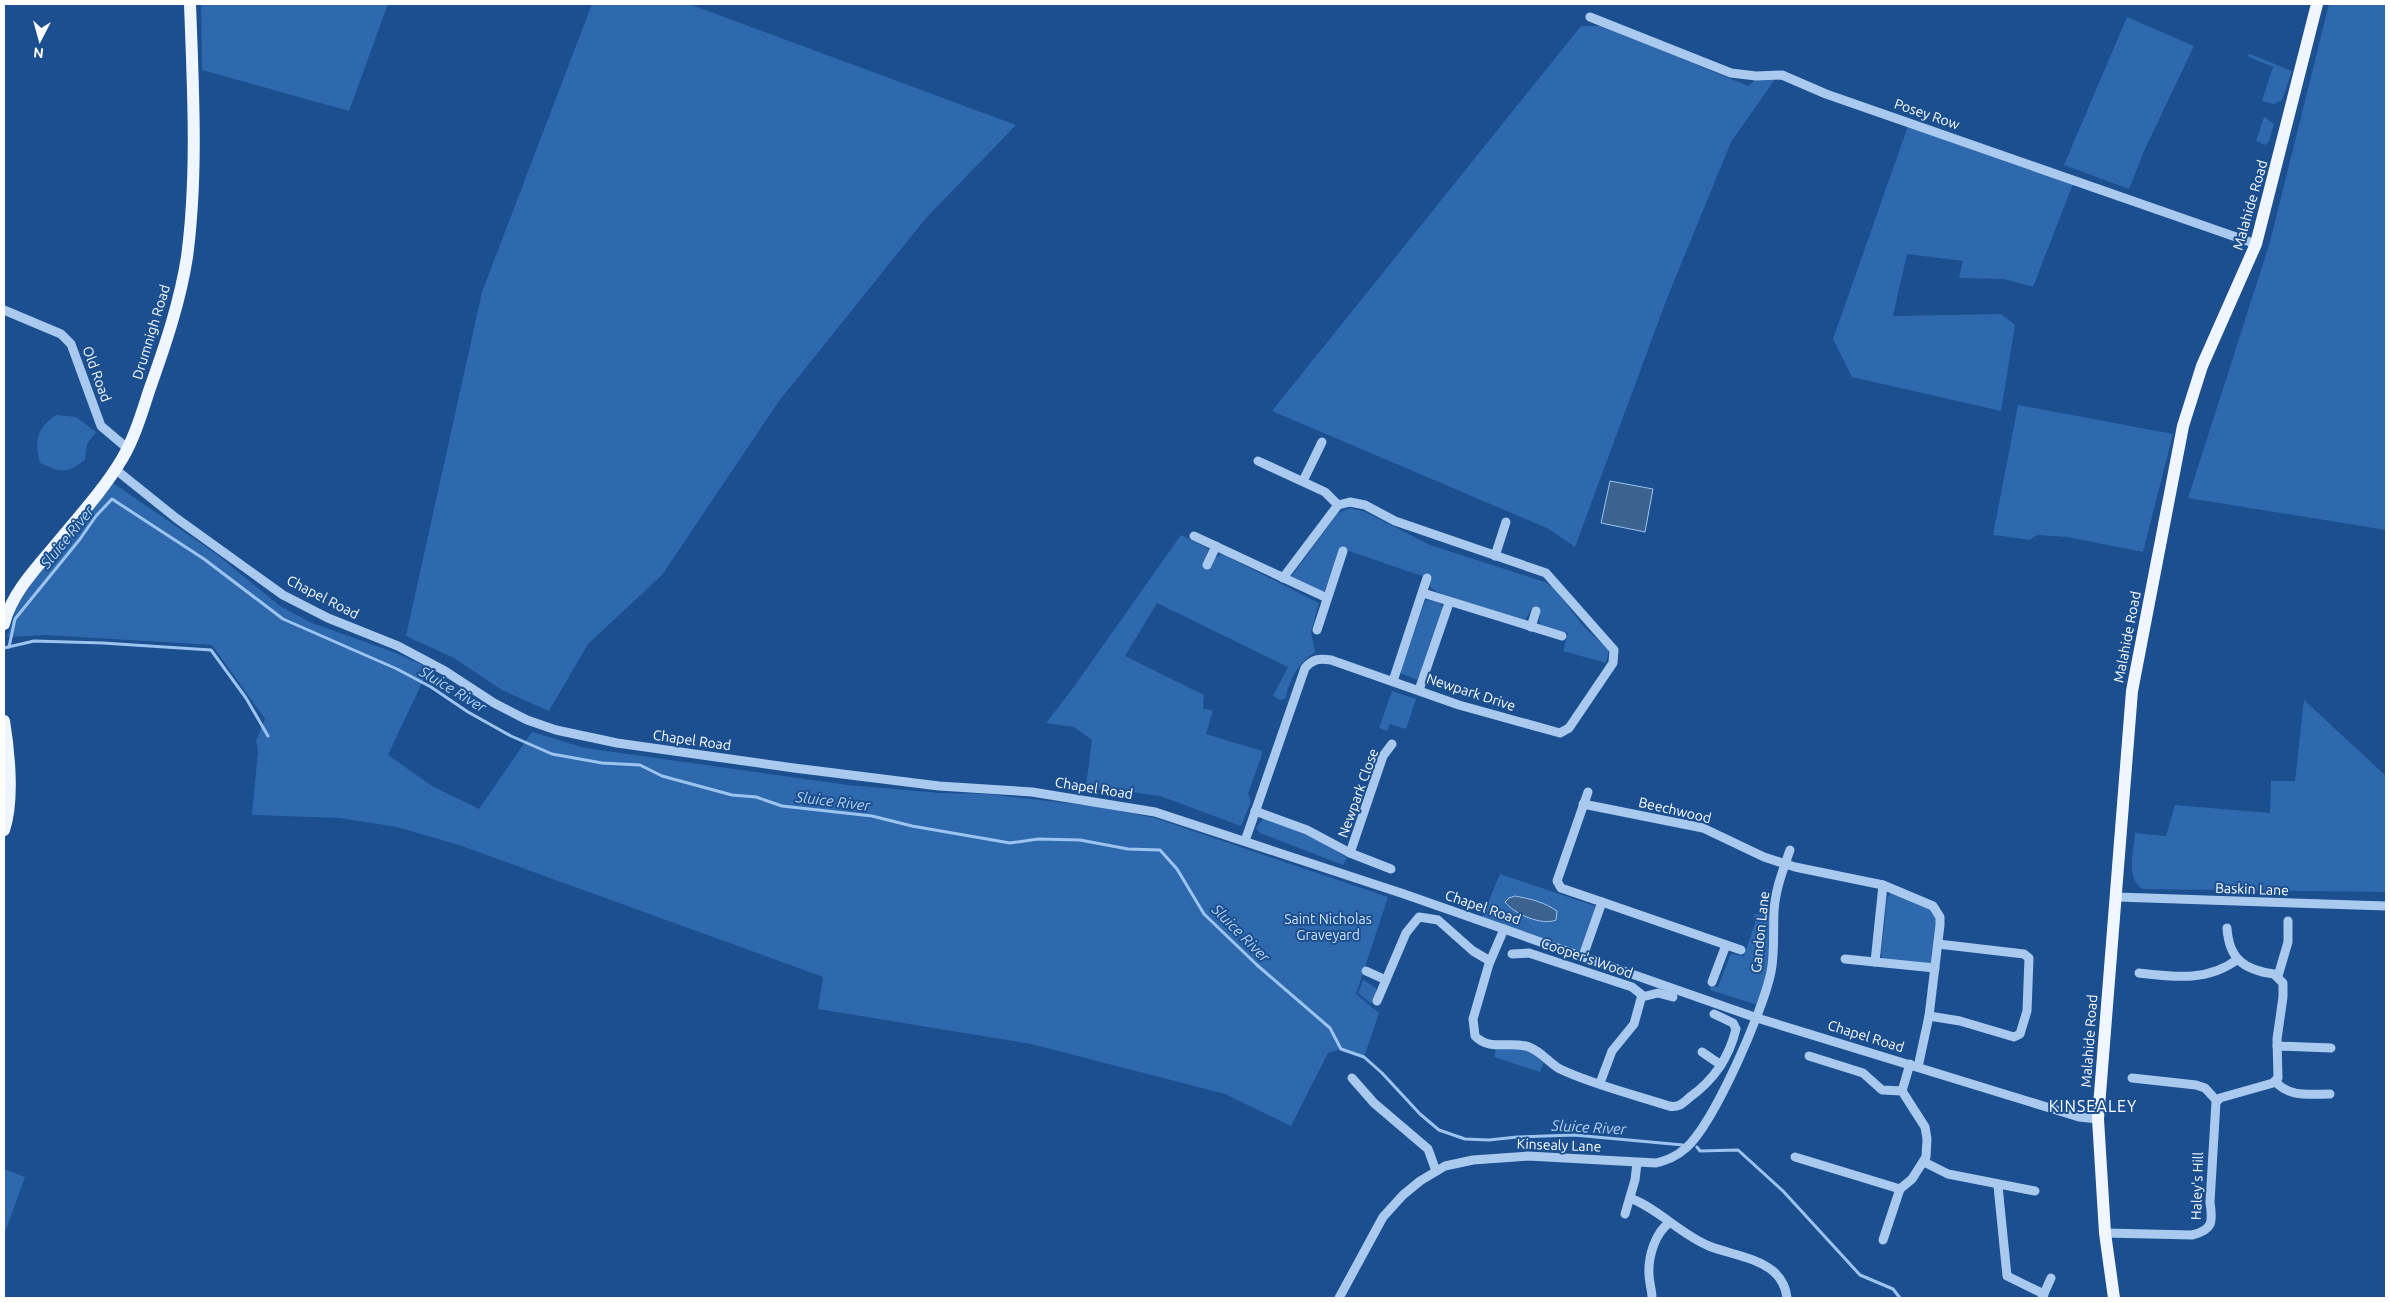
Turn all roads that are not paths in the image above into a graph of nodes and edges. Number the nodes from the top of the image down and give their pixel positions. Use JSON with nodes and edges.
{"nodes":[{"id":1,"x":190,"y":4,"type":"edge"},
{"id":2,"x":2318,"y":4,"type":"edge"},
{"id":3,"x":1590,"y":17,"type":"dead end"},
{"id":4,"x":2256,"y":244,"type":"junction"},
{"id":5,"x":4,"y":310,"type":"edge"},
{"id":6,"x":1322,"y":442,"type":"dead end"},
{"id":7,"x":127,"y":448,"type":"junction"},
{"id":8,"x":1258,"y":461,"type":"dead end"},
{"id":9,"x":115,"y":469,"type":"junction"},
{"id":10,"x":1303,"y":481,"type":"junction"},
{"id":11,"x":1338,"y":505,"type":"junction"},
{"id":12,"x":1506,"y":522,"type":"dead end"},
{"id":13,"x":1194,"y":536,"type":"dead end"},
{"id":14,"x":1216,"y":546,"type":"junction"},
{"id":15,"x":1343,"y":551,"type":"dead end"},
{"id":16,"x":1495,"y":556,"type":"junction"},
{"id":17,"x":1207,"y":565,"type":"dead end"},
{"id":18,"x":1283,"y":578,"type":"junction"},
{"id":19,"x":1427,"y":578,"type":"dead end"},
{"id":20,"x":1422,"y":593,"type":"junction"},
{"id":21,"x":1327,"y":598,"type":"junction"},
{"id":22,"x":1449,"y":603,"type":"junction"},
{"id":23,"x":1536,"y":611,"type":"dead end"},
{"id":24,"x":4,"y":624,"type":"edge"},
{"id":25,"x":1531,"y":627,"type":"junction"},
{"id":26,"x":1317,"y":630,"type":"dead end"},
{"id":27,"x":1562,"y":636,"type":"dead end"},
{"id":28,"x":1393,"y":681,"type":"junction"},
{"id":29,"x":1419,"y":690,"type":"junction"},
{"id":30,"x":4,"y":720,"type":"edge"},
{"id":31,"x":1392,"y":744,"type":"dead end"},
{"id":32,"x":1588,"y":792,"type":"dead end"},
{"id":33,"x":1583,"y":804,"type":"junction"},
{"id":34,"x":1255,"y":811,"type":"junction"},
{"id":35,"x":4,"y":830,"type":"edge"},
{"id":36,"x":1245,"y":841,"type":"junction"},
{"id":37,"x":1790,"y":850,"type":"dead end"},
{"id":38,"x":1350,"y":854,"type":"junction"},
{"id":39,"x":1785,"y":863,"type":"junction"},
{"id":40,"x":1391,"y":869,"type":"dead end"},
{"id":41,"x":1884,"y":885,"type":"junction"},
{"id":42,"x":2117,"y":897,"type":"junction"},
{"id":43,"x":1602,"y":902,"type":"junction"},
{"id":44,"x":2386,"y":906,"type":"edge"},
{"id":45,"x":2288,"y":921,"type":"dead end"},
{"id":46,"x":2227,"y":928,"type":"dead end"},
{"id":47,"x":1504,"y":929,"type":"junction"},
{"id":48,"x":1938,"y":944,"type":"junction"},
{"id":49,"x":1726,"y":945,"type":"junction"},
{"id":50,"x":1741,"y":950,"type":"dead end"},
{"id":51,"x":1512,"y":954,"type":"dead end"},
{"id":52,"x":1584,"y":956,"type":"junction"},
{"id":53,"x":1844,"y":959,"type":"dead end"},
{"id":54,"x":2238,"y":959,"type":"junction"},
{"id":55,"x":1490,"y":961,"type":"junction"},
{"id":56,"x":1875,"y":962,"type":"junction"},
{"id":57,"x":1935,"y":968,"type":"junction"},
{"id":58,"x":1366,"y":971,"type":"dead end"},
{"id":59,"x":2139,"y":974,"type":"dead end"},
{"id":60,"x":2278,"y":976,"type":"junction"},
{"id":61,"x":1386,"y":980,"type":"junction"},
{"id":62,"x":1712,"y":982,"type":"dead end"},
{"id":63,"x":1642,"y":997,"type":"junction"},
{"id":64,"x":1673,"y":997,"type":"dead end"},
{"id":65,"x":1377,"y":1001,"type":"dead end"},
{"id":66,"x":1714,"y":1014,"type":"dead end"},
{"id":67,"x":1929,"y":1016,"type":"junction"},
{"id":68,"x":1756,"y":1018,"type":"junction"},
{"id":69,"x":2277,"y":1046,"type":"junction"},
{"id":70,"x":2331,"y":1048,"type":"dead end"},
{"id":71,"x":1702,"y":1052,"type":"dead end"},
{"id":72,"x":1810,"y":1056,"type":"dead end"},
{"id":73,"x":1721,"y":1064,"type":"junction"},
{"id":74,"x":1914,"y":1065,"type":"junction"},
{"id":75,"x":1352,"y":1078,"type":"dead end"},
{"id":76,"x":2132,"y":1078,"type":"dead end"},
{"id":77,"x":2275,"y":1081,"type":"junction"},
{"id":78,"x":1600,"y":1083,"type":"junction"},
{"id":79,"x":1902,"y":1091,"type":"junction"},
{"id":80,"x":2330,"y":1094,"type":"dead end"},
{"id":81,"x":2217,"y":1100,"type":"junction"},
{"id":82,"x":2098,"y":1119,"type":"junction"},
{"id":83,"x":1794,"y":1157,"type":"dead end"},
{"id":84,"x":1924,"y":1162,"type":"junction"},
{"id":85,"x":1637,"y":1163,"type":"junction"},
{"id":86,"x":1436,"y":1171,"type":"junction"},
{"id":87,"x":1998,"y":1186,"type":"junction"},
{"id":88,"x":1900,"y":1189,"type":"junction"},
{"id":89,"x":2035,"y":1191,"type":"dead end"},
{"id":90,"x":1630,"y":1198,"type":"junction"},
{"id":91,"x":1625,"y":1214,"type":"dead end"},
{"id":92,"x":1669,"y":1223,"type":"junction"},
{"id":93,"x":2106,"y":1233,"type":"junction"},
{"id":94,"x":1883,"y":1240,"type":"dead end"},
{"id":95,"x":2051,"y":1278,"type":"dead end"},
{"id":96,"x":2043,"y":1296,"type":"edge"},
{"id":97,"x":1339,"y":1298,"type":"edge"},
{"id":98,"x":1652,"y":1298,"type":"edge"},
{"id":99,"x":1787,"y":1298,"type":"edge"},
{"id":100,"x":2114,"y":1298,"type":"edge"}],
"edges":[{"from":1,"to":7,"type":"main road","name":"Drumnigh Road"},
{"from":2,"to":4,"type":"main road","name":"Malahide Road"},
{"from":3,"to":4,"type":"street","name":"Posey Row"},
{"from":4,"to":42,"type":"main road","name":"Malahide Road"},
{"from":5,"to":7,"type":"street","name":"Old Road"},
{"from":6,"to":10,"type":"street"},
{"from":7,"to":9,"type":"main road","name":"Drumnigh Road"},
{"from":8,"to":10,"type":"street"},
{"from":9,"to":24,"type":"main road","name":"Drumnigh Road"},
{"from":9,"to":36,"type":"street","name":"Chapel Road"},
{"from":10,"to":11,"type":"street"},
{"from":11,"to":16,"type":"street","name":"Newpark Drive"},
{"from":11,"to":18,"type":"street"},
{"from":12,"to":16,"type":"street"},
{"from":13,"to":14,"type":"street"},
{"from":14,"to":17,"type":"street"},
{"from":14,"to":18,"type":"street"},
{"from":15,"to":21,"type":"street"},
{"from":16,"to":29,"type":"street","name":"Newpark Drive"},
{"from":18,"to":21,"type":"street"},
{"from":19,"to":20,"type":"street"},
{"from":20,"to":22,"type":"street"},
{"from":20,"to":28,"type":"street"},
{"from":21,"to":26,"type":"street"},
{"from":22,"to":25,"type":"street"},
{"from":22,"to":29,"type":"street"},
{"from":23,"to":25,"type":"street"},
{"from":25,"to":27,"type":"street"},
{"from":28,"to":29,"type":"street","name":"Newpark Drive"},
{"from":28,"to":34,"type":"street","name":"Newpark Drive"},
{"from":30,"to":35,"type":"main road"},
{"from":31,"to":38,"type":"street","name":"Newpark Close"},
{"from":32,"to":33,"type":"street"},
{"from":33,"to":39,"type":"street","name":"Beechwood"},
{"from":33,"to":43,"type":"street"},
{"from":34,"to":36,"type":"street","name":"Newpark Drive"},
{"from":34,"to":38,"type":"street","name":"Newpark Close"},
{"from":36,"to":47,"type":"street","name":"Chapel Road"},
{"from":37,"to":39,"type":"street","name":"Gandon Lane"},
{"from":38,"to":40,"type":"street","name":"Newpark Close"},
{"from":39,"to":41,"type":"street","name":"Beechwood"},
{"from":39,"to":68,"type":"street","name":"Gandon Lane"},
{"from":41,"to":48,"type":"street","name":"Beechwood"},
{"from":41,"to":56,"type":"street"},
{"from":42,"to":44,"type":"street","name":"Baskin Lane"},
{"from":42,"to":82,"type":"main road","name":"Malahide Road"},
{"from":43,"to":49,"type":"street"},
{"from":43,"to":52,"type":"street"},
{"from":45,"to":60,"type":"street"},
{"from":46,"to":54,"type":"street"},
{"from":47,"to":52,"type":"street","name":"Chapel Road"},
{"from":47,"to":55,"type":"street"},
{"from":48,"to":57,"type":"street"},
{"from":48,"to":67,"type":"street"},
{"from":49,"to":50,"type":"street"},
{"from":49,"to":62,"type":"street"},
{"from":51,"to":63,"type":"street","name":"Cooper's Wood"},
{"from":52,"to":68,"type":"street","name":"Chapel Road"},
{"from":53,"to":56,"type":"street"},
{"from":54,"to":59,"type":"street"},
{"from":54,"to":60,"type":"street"},
{"from":55,"to":61,"type":"street"},
{"from":55,"to":78,"type":"street"},
{"from":56,"to":57,"type":"street"},
{"from":57,"to":67,"type":"street"},
{"from":58,"to":61,"type":"street"},
{"from":60,"to":69,"type":"street"},
{"from":61,"to":65,"type":"street"},
{"from":63,"to":64,"type":"street"},
{"from":63,"to":78,"type":"street","name":"Cooper's Wood"},
{"from":66,"to":73,"type":"street"},
{"from":67,"to":74,"type":"street"},
{"from":68,"to":74,"type":"street","name":"Chapel Road"},
{"from":68,"to":85,"type":"street","name":"Kinsealy Lane"},
{"from":69,"to":70,"type":"street"},
{"from":69,"to":77,"type":"street"},
{"from":71,"to":73,"type":"street"},
{"from":72,"to":79,"type":"street"},
{"from":73,"to":78,"type":"street"},
{"from":74,"to":79,"type":"street"},
{"from":74,"to":82,"type":"street","name":"Chapel Road"},
{"from":75,"to":86,"type":"street"},
{"from":76,"to":81,"type":"street"},
{"from":77,"to":80,"type":"street"},
{"from":77,"to":81,"type":"street"},
{"from":79,"to":84,"type":"street"},
{"from":81,"to":93,"type":"street","name":"Haley's Hill"},
{"from":82,"to":93,"type":"main road","name":"Malahide Road"},
{"from":83,"to":88,"type":"street"},
{"from":84,"to":87,"type":"street"},
{"from":84,"to":88,"type":"street"},
{"from":85,"to":86,"type":"street","name":"Kinsealy Lane"},
{"from":85,"to":90,"type":"street"},
{"from":86,"to":97,"type":"street","name":"Kinsealy Lane"},
{"from":87,"to":89,"type":"street"},
{"from":87,"to":96,"type":"street"},
{"from":88,"to":94,"type":"street"},
{"from":90,"to":91,"type":"street"},
{"from":90,"to":92,"type":"street"},
{"from":92,"to":98,"type":"street"},
{"from":92,"to":99,"type":"street"},
{"from":93,"to":100,"type":"main road","name":"Malahide Road"},
{"from":95,"to":96,"type":"street"}]}
